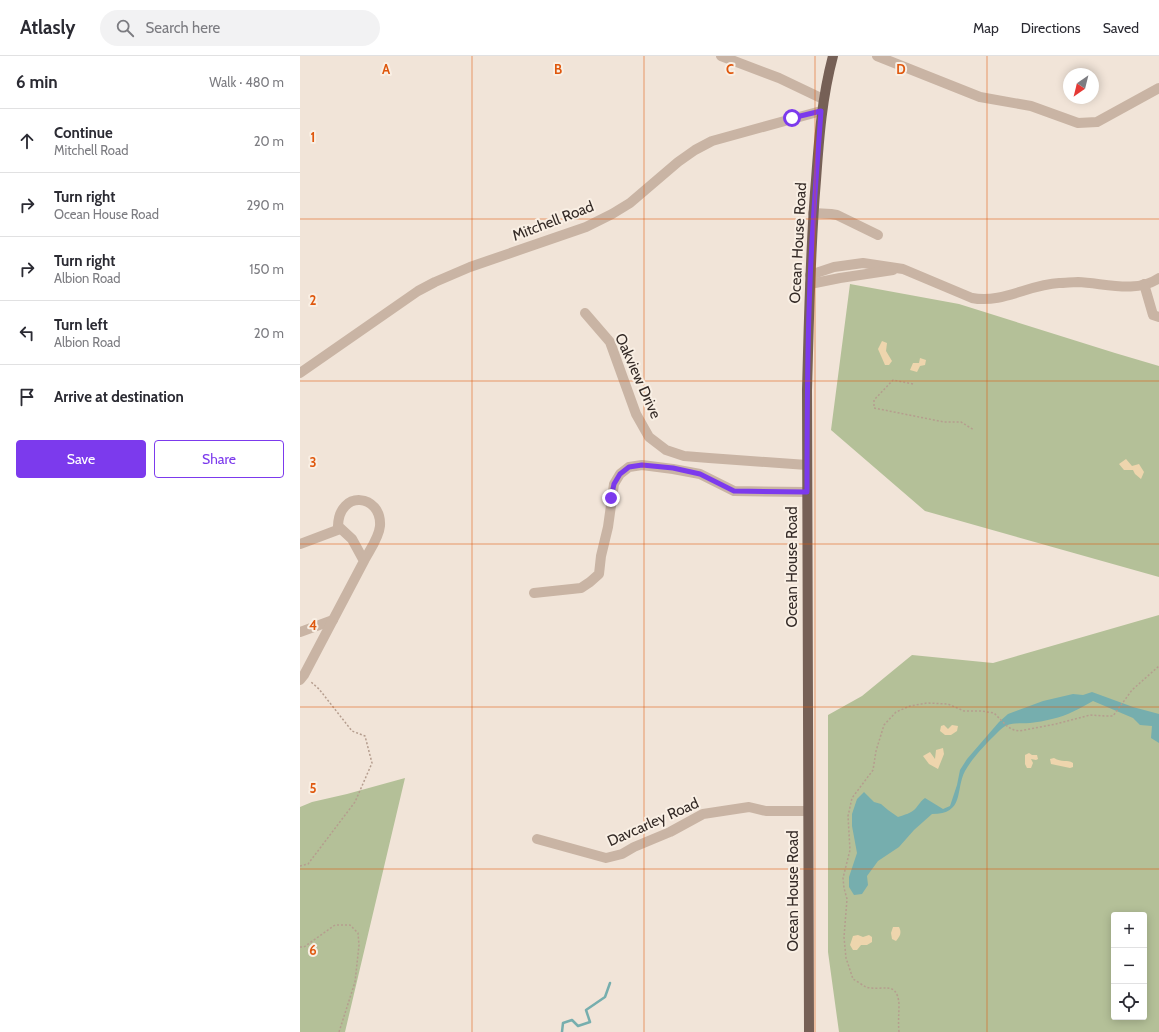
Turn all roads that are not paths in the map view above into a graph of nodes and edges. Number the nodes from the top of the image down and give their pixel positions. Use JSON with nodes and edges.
{"nodes":[{"id":1,"x":721,"y":56,"type":"edge"},
{"id":2,"x":833,"y":56,"type":"edge"},
{"id":3,"x":877,"y":56,"type":"edge"},
{"id":4,"x":1159,"y":88,"type":"edge"},
{"id":5,"x":823,"y":99,"type":"junction"},
{"id":6,"x":821,"y":111,"type":"junction"},
{"id":7,"x":813,"y":213,"type":"junction"},
{"id":8,"x":878,"y":235,"type":"dead end"},
{"id":9,"x":1159,"y":278,"type":"edge"},
{"id":10,"x":810,"y":279,"type":"junction"},
{"id":11,"x":1144,"y":284,"type":"junction"},
{"id":12,"x":585,"y":313,"type":"dead end"},
{"id":13,"x":1159,"y":317,"type":"edge"},
{"id":14,"x":300,"y":373,"type":"edge"},
{"id":15,"x":807,"y":465,"type":"junction"},
{"id":16,"x":807,"y":492,"type":"junction"},
{"id":17,"x":340,"y":528,"type":"junction"},
{"id":18,"x":300,"y":544,"type":"edge"},
{"id":19,"x":364,"y":561,"type":"junction"},
{"id":20,"x":534,"y":593,"type":"dead end"},
{"id":21,"x":333,"y":620,"type":"junction"},
{"id":22,"x":300,"y":632,"type":"edge"},
{"id":23,"x":301,"y":675,"type":"edge"},
{"id":24,"x":808,"y":811,"type":"junction"},
{"id":25,"x":537,"y":839,"type":"dead end"},
{"id":26,"x":809,"y":1032,"type":"edge"}],
"edges":[{"from":1,"to":5,"type":"street"},
{"from":2,"to":5,"type":"main road","name":"Ocean House Road"},
{"from":3,"to":4,"type":"street"},
{"from":5,"to":6,"type":"main road","name":"Ocean House Road"},
{"from":6,"to":7,"type":"main road","name":"Ocean House Road"},
{"from":6,"to":14,"type":"street","name":"Mitchell Road"},
{"from":7,"to":8,"type":"street"},
{"from":7,"to":10,"type":"main road","name":"Ocean House Road"},
{"from":9,"to":11,"type":"street"},
{"from":10,"to":11,"type":"street"},
{"from":10,"to":15,"type":"main road","name":"Ocean House Road"},
{"from":11,"to":13,"type":"street"},
{"from":12,"to":15,"type":"street","name":"Oakview Drive"},
{"from":15,"to":16,"type":"main road","name":"Ocean House Road"},
{"from":16,"to":20,"type":"street"},
{"from":16,"to":24,"type":"main road","name":"Ocean House Road"},
{"from":17,"to":18,"type":"street"},
{"from":17,"to":19,"type":"street"},
{"from":17,"to":19,"type":"street"},
{"from":19,"to":21,"type":"street"},
{"from":21,"to":22,"type":"street"},
{"from":21,"to":23,"type":"street"},
{"from":24,"to":25,"type":"street","name":"Davcarley Road"},
{"from":24,"to":26,"type":"main road","name":"Ocean House Road"}]}
